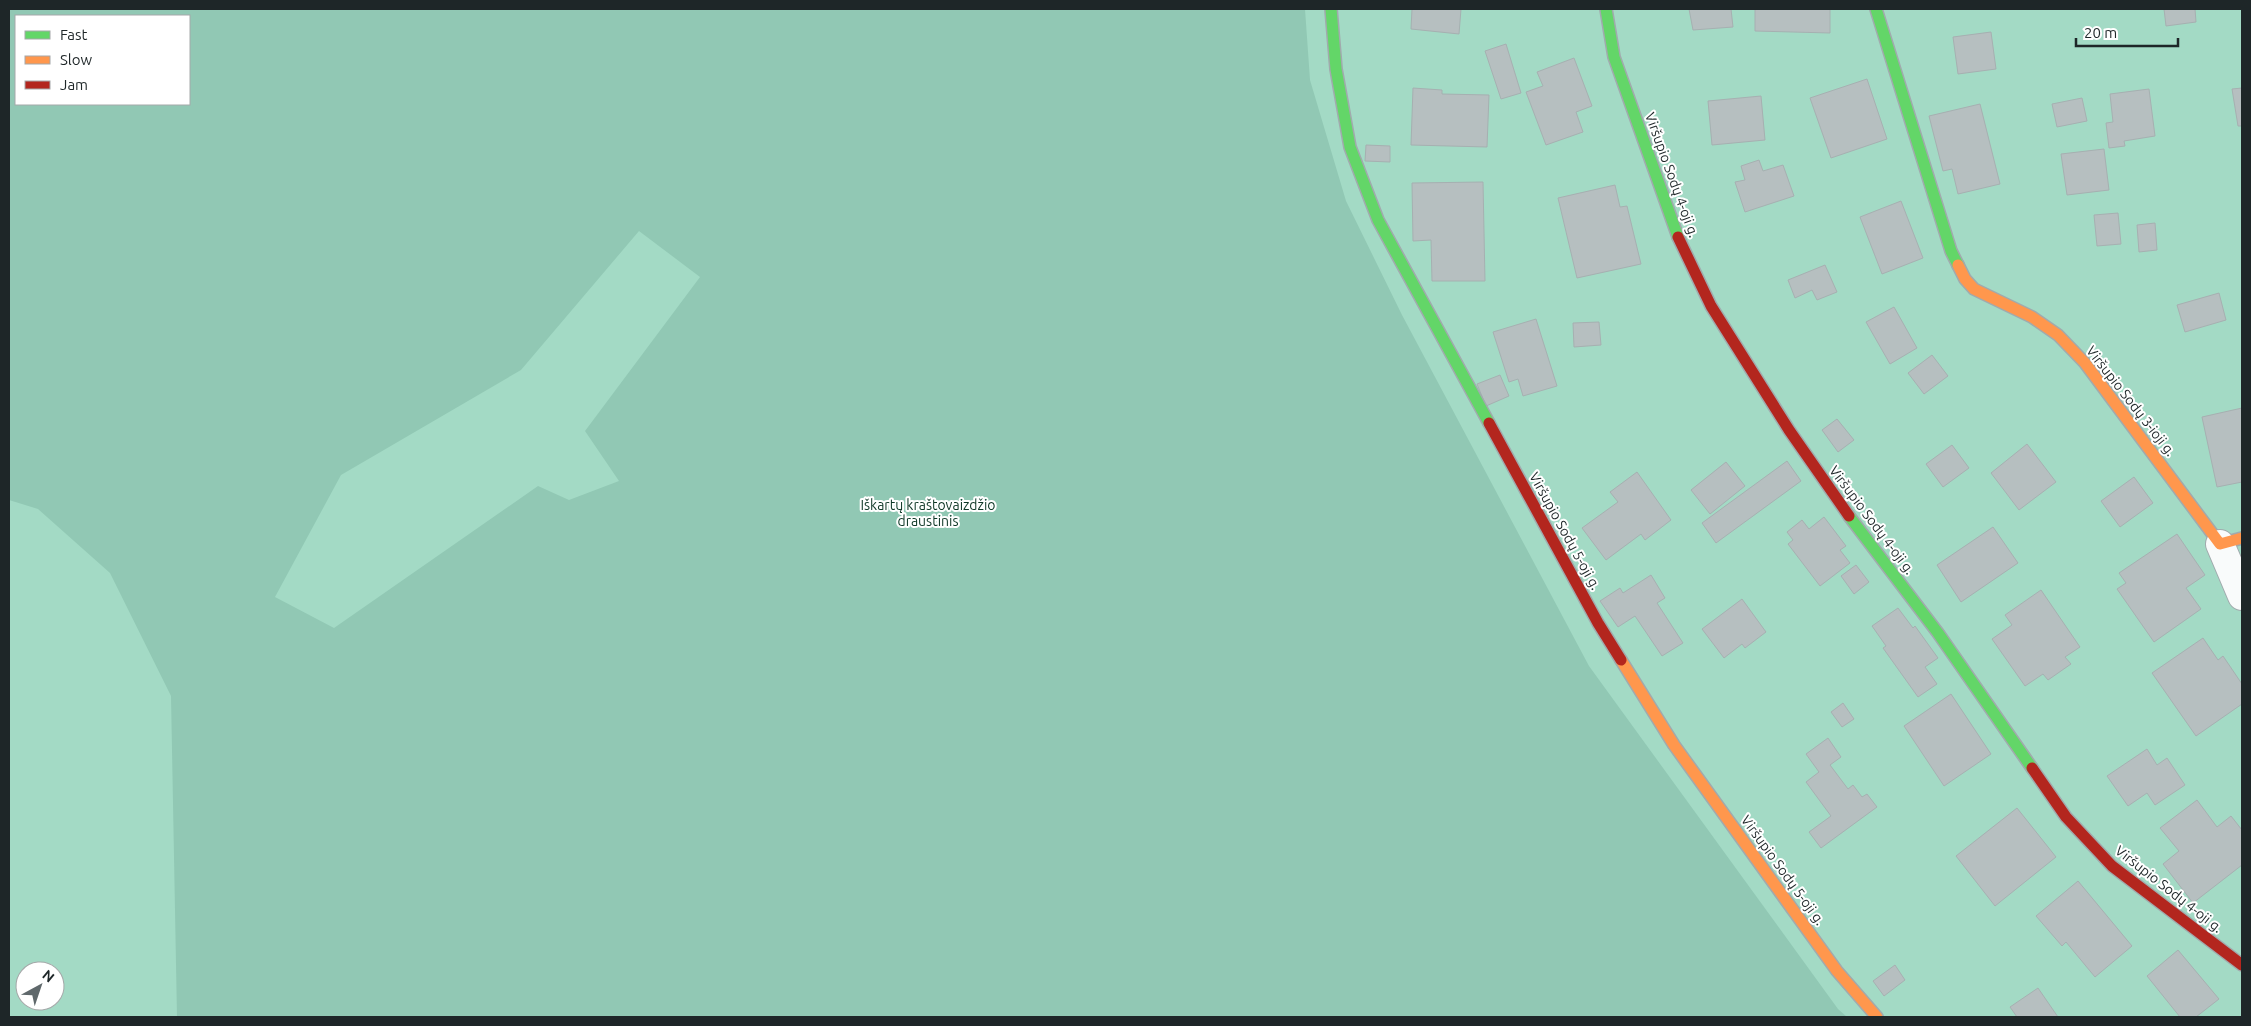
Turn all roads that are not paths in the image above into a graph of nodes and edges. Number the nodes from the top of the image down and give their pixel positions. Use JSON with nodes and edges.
{"nodes":[{"id":1,"x":1331,"y":9,"type":"edge"},
{"id":2,"x":1606,"y":9,"type":"edge"},
{"id":3,"x":1876,"y":9,"type":"edge"},
{"id":4,"x":2231,"y":541,"type":"edge"},
{"id":5,"x":2242,"y":596,"type":"edge"},
{"id":6,"x":2242,"y":965,"type":"edge"},
{"id":7,"x":1878,"y":1017,"type":"edge"}],
"edges":[{"from":1,"to":7,"type":"street","name":"Viršupio Sodų 5-oji g."},
{"from":2,"to":6,"type":"street","name":"Viršupio Sodų 4-oji g."},
{"from":3,"to":4,"type":"street","name":"Viršupio Sodų 3-ioji g."},
{"from":4,"to":5,"type":"street"}]}
